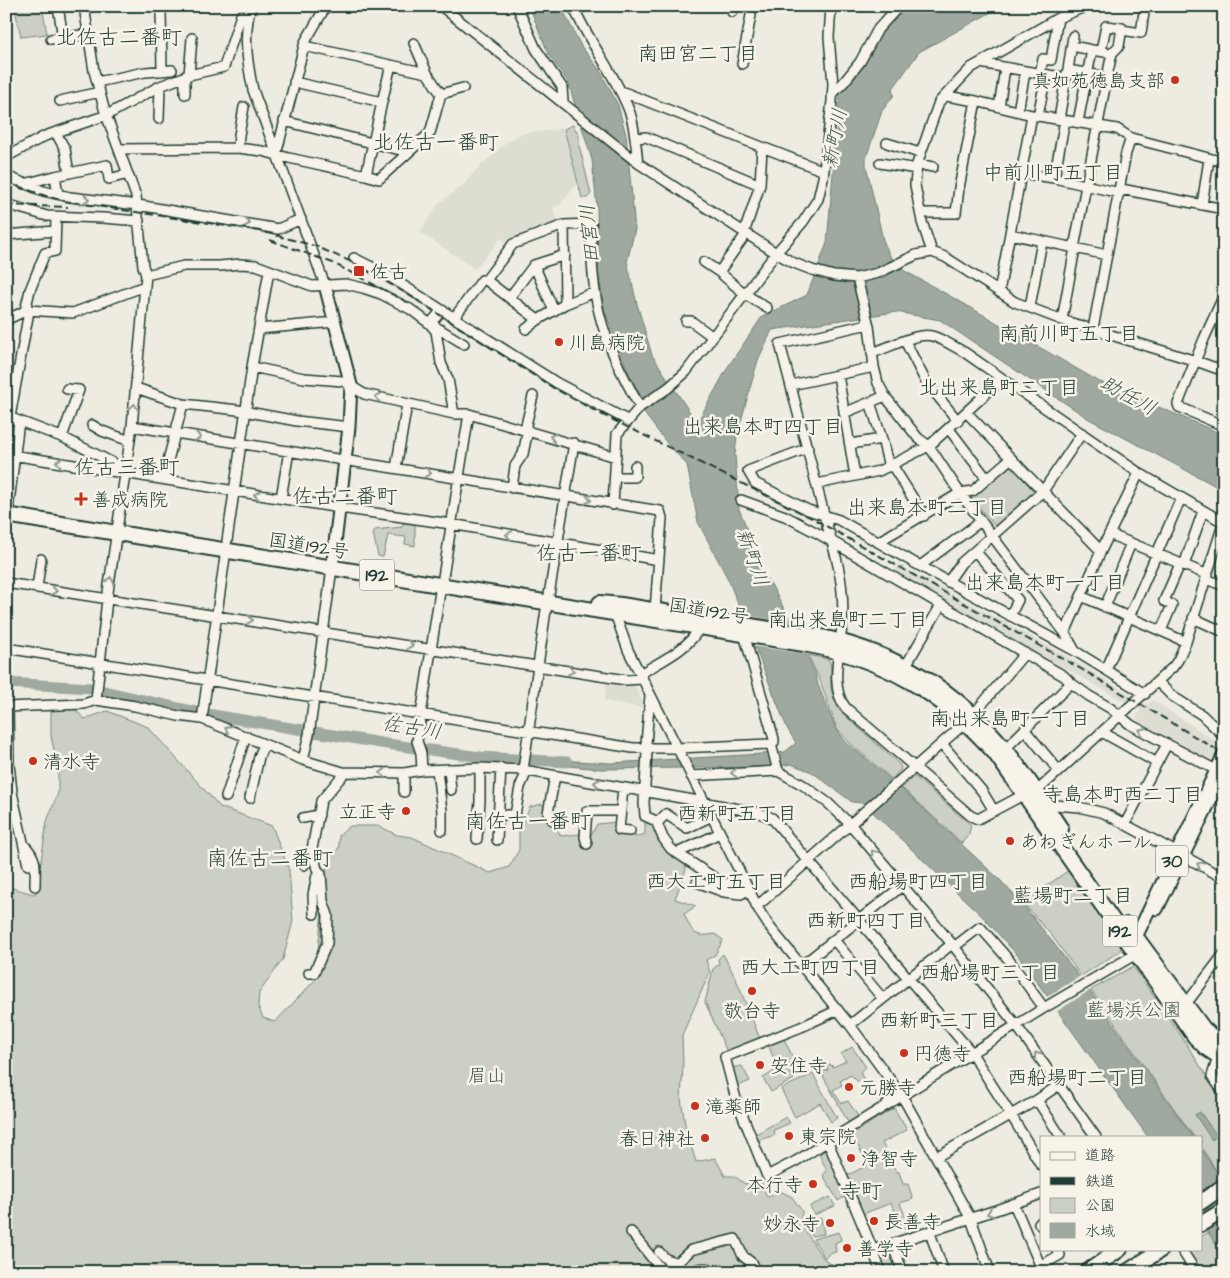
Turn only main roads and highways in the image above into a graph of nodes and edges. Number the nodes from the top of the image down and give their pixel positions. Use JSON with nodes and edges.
{"nodes":[{"id":1,"x":325,"y":286,"type":"road end"},
{"id":2,"x":7,"y":514,"type":"edge"},
{"id":3,"x":333,"y":563,"type":"junction"},
{"id":4,"x":613,"y":609,"type":"junction"},
{"id":5,"x":746,"y":631,"type":"junction"},
{"id":6,"x":839,"y":646,"type":"junction"},
{"id":7,"x":969,"y":719,"type":"junction"},
{"id":8,"x":1224,"y":754,"type":"edge"},
{"id":9,"x":1220,"y":771,"type":"edge"},
{"id":10,"x":1031,"y":793,"type":"junction"},
{"id":11,"x":1138,"y":944,"type":"junction"},
{"id":12,"x":1222,"y":1055,"type":"edge"},
{"id":13,"x":1224,"y":1186,"type":"edge"},
{"id":14,"x":1202,"y":1201,"type":"edge"},
{"id":15,"x":1224,"y":1210,"type":"edge"},
{"id":16,"x":1202,"y":1223,"type":"edge"},
{"id":17,"x":1119,"y":1250,"type":"edge"},
{"id":18,"x":1160,"y":1250,"type":"edge"},
{"id":19,"x":1087,"y":1272,"type":"edge"},
{"id":20,"x":1127,"y":1272,"type":"edge"}],
"edges":[{"from":1,"to":3,"type":"main road"},
{"from":2,"to":3,"type":"highway","name":"国道192号","number":"192"},
{"from":3,"to":4,"type":"highway","name":"国道192号","number":"192"},
{"from":4,"to":5,"type":"highway","name":"国道192号","number":"192"},
{"from":4,"to":5,"type":"highway","name":"国道192号","number":"192"},
{"from":5,"to":6,"type":"highway","name":"国道192号","number":"192"},
{"from":6,"to":7,"type":"highway","name":"国道192号","number":"192"},
{"from":6,"to":7,"type":"highway","name":"国道192号","number":"192"},
{"from":7,"to":10,"type":"highway","name":"国道192号","number":"192"},
{"from":7,"to":10,"type":"highway","name":"国道192号","number":"192"},
{"from":8,"to":9,"type":"main road","number":"30"},
{"from":9,"to":11,"type":"main road","number":"30"},
{"from":10,"to":11,"type":"highway","name":"国道192号","number":"192"},
{"from":11,"to":12,"type":"highway","name":"国道192号","number":"192"},
{"from":11,"to":12,"type":"highway","name":"国道192号","number":"192"},
{"from":13,"to":14,"type":"highway"},
{"from":15,"to":16,"type":"highway"},
{"from":17,"to":19,"type":"highway"},
{"from":18,"to":20,"type":"highway"}]}
